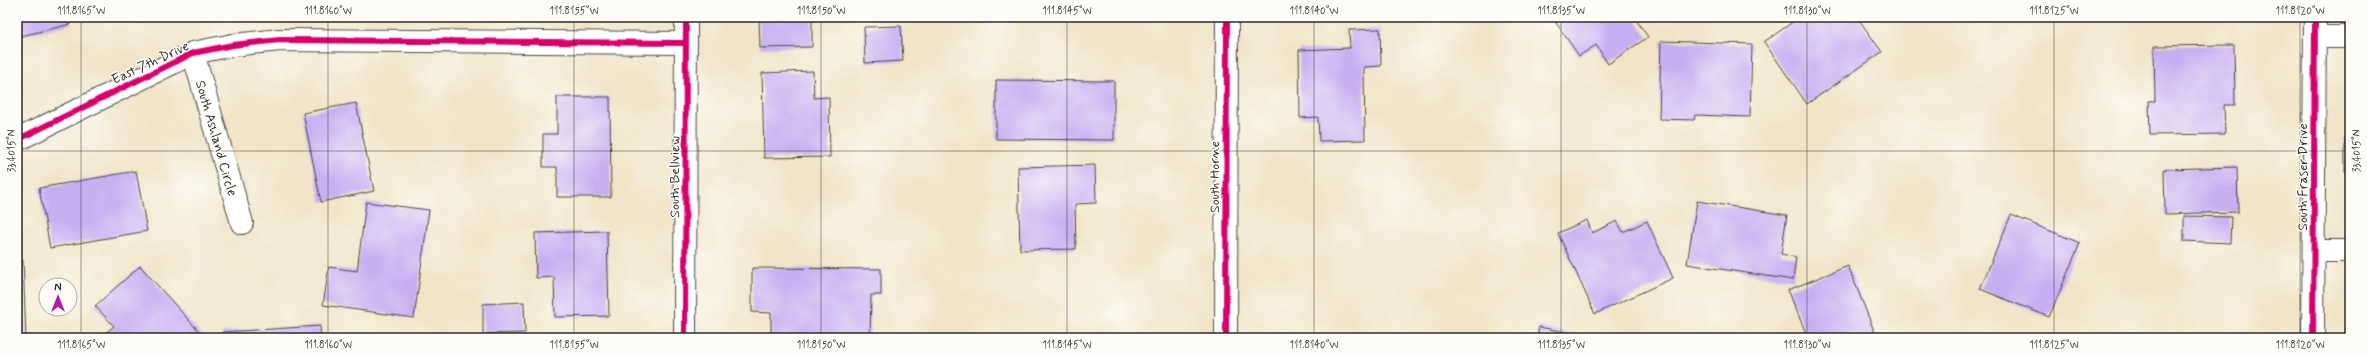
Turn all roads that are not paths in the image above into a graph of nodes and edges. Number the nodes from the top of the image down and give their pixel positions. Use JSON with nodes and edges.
{"nodes":[{"id":1,"x":686,"y":17,"type":"edge"},
{"id":2,"x":1227,"y":17,"type":"edge"},
{"id":3,"x":2315,"y":27,"type":"edge"},
{"id":4,"x":2350,"y":37,"type":"edge"},
{"id":5,"x":686,"y":43,"type":"junction"},
{"id":6,"x":193,"y":53,"type":"junction"},
{"id":7,"x":17,"y":140,"type":"edge"},
{"id":8,"x":242,"y":223,"type":"dead end"},
{"id":9,"x":2314,"y":251,"type":"junction"},
{"id":10,"x":2350,"y":251,"type":"edge"},
{"id":11,"x":685,"y":338,"type":"edge"},
{"id":12,"x":1226,"y":338,"type":"edge"},
{"id":13,"x":2313,"y":338,"type":"edge"}],
"edges":[{"from":1,"to":5,"type":"street","name":"South Bellview"},
{"from":2,"to":12,"type":"street","name":"South Horne"},
{"from":3,"to":4,"type":"street"},
{"from":3,"to":9,"type":"street","name":"South Fraser Drive"},
{"from":5,"to":6,"type":"street","name":"East 7th Drive"},
{"from":5,"to":11,"type":"street","name":"South Bellview"},
{"from":6,"to":7,"type":"street","name":"East 7th Drive"},
{"from":6,"to":8,"type":"street","name":"South Ashland Circle"},
{"from":9,"to":10,"type":"street"},
{"from":9,"to":13,"type":"street","name":"South Fraser Drive"}]}
